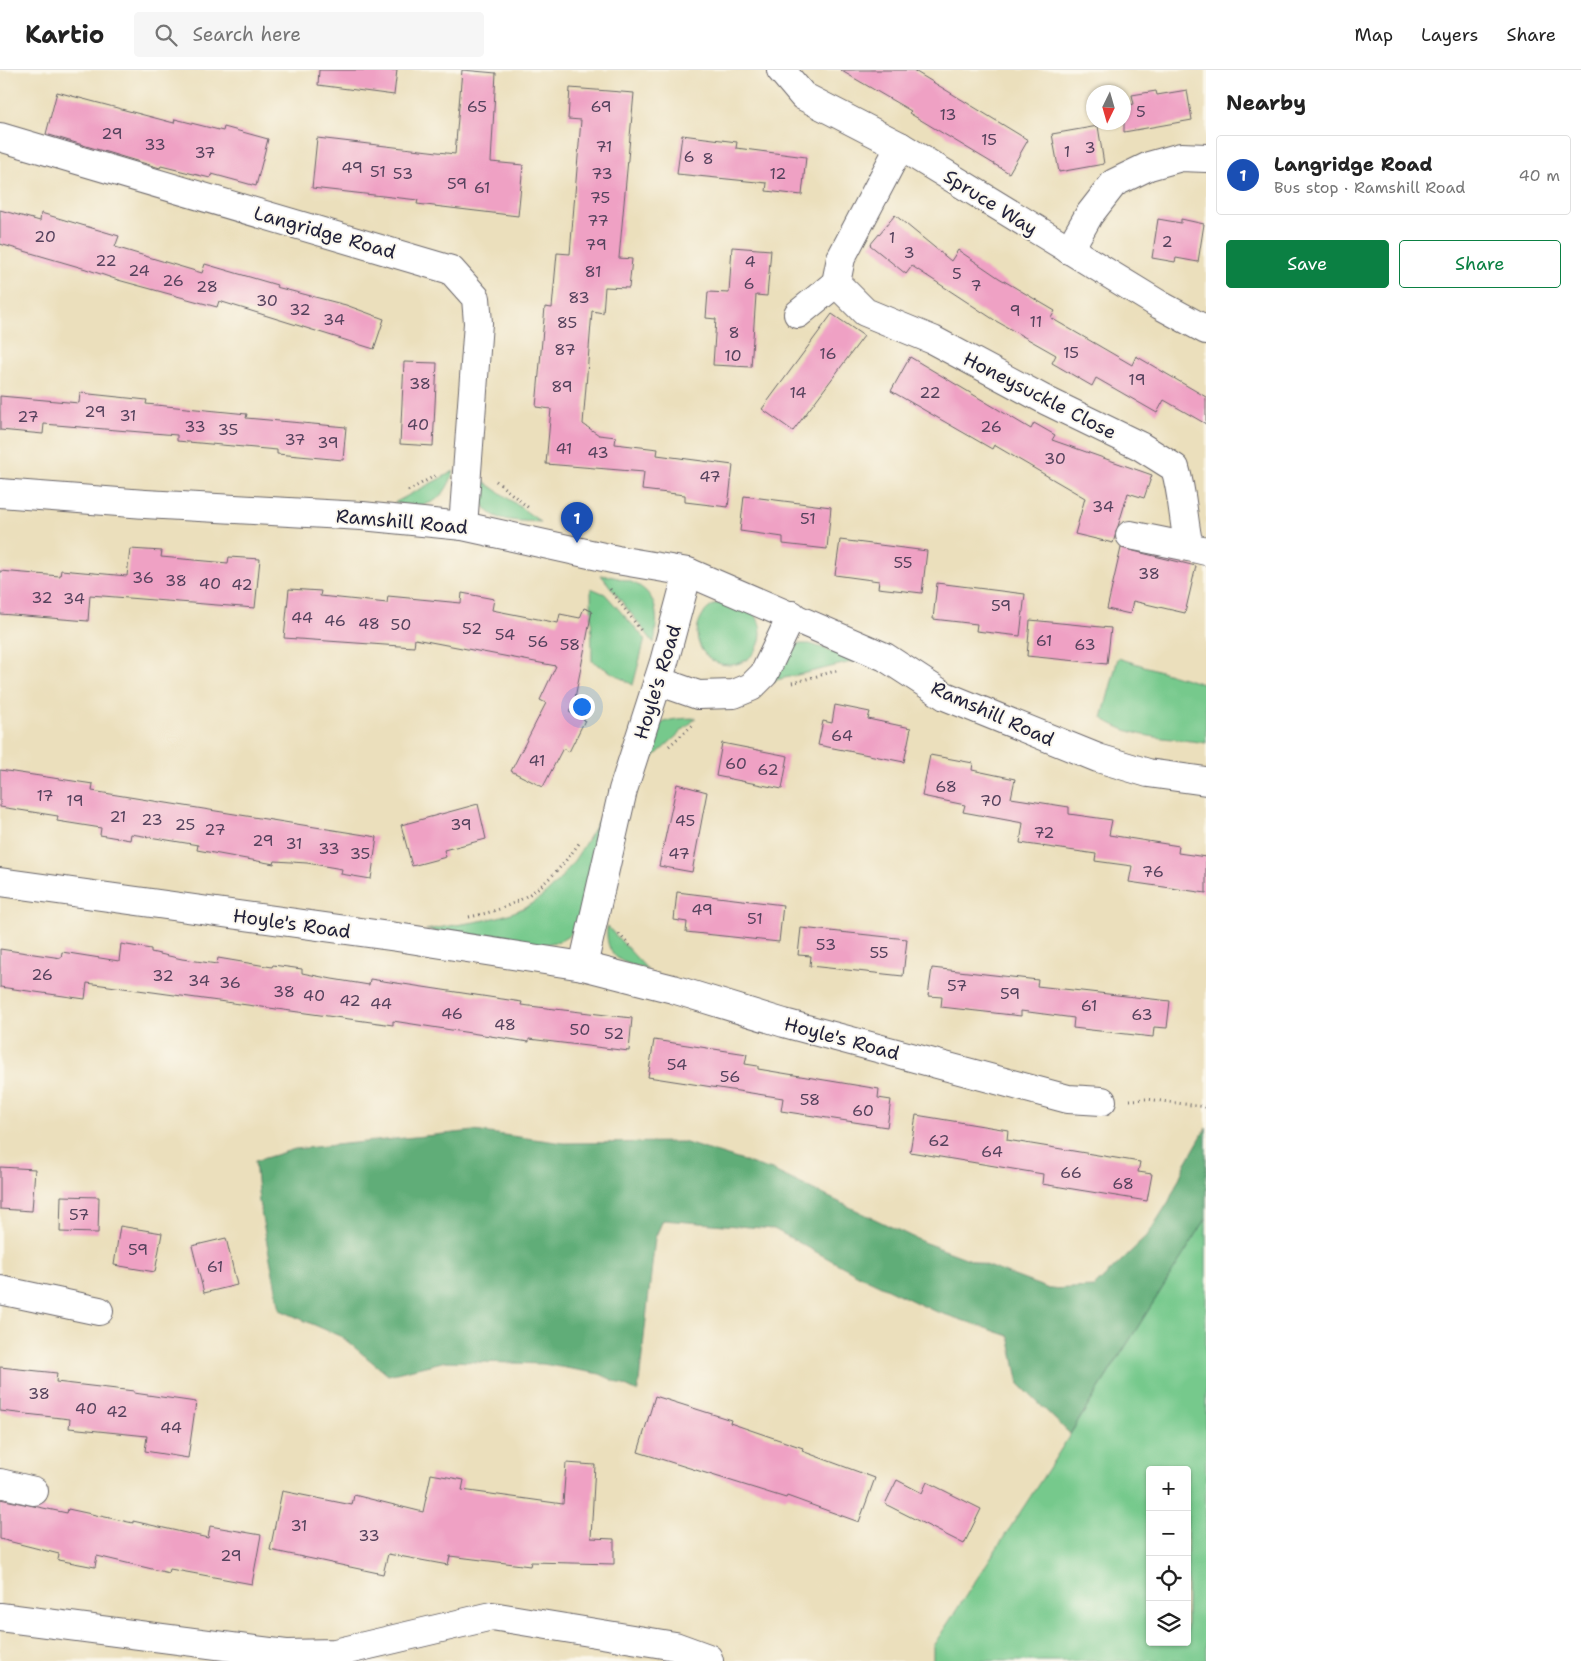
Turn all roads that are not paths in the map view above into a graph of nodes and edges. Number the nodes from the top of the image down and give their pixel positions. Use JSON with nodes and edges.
{"nodes":[{"id":1,"x":781,"y":70,"type":"edge"},
{"id":2,"x":0,"y":137,"type":"edge"},
{"id":3,"x":900,"y":146,"type":"junction"},
{"id":4,"x":1206,"y":158,"type":"edge"},
{"id":5,"x":1070,"y":250,"type":"junction"},
{"id":6,"x":836,"y":283,"type":"junction"},
{"id":7,"x":798,"y":314,"type":"dead end"},
{"id":8,"x":1206,"y":330,"type":"edge"},
{"id":9,"x":0,"y":493,"type":"edge"},
{"id":10,"x":463,"y":526,"type":"junction"},
{"id":11,"x":1130,"y":535,"type":"dead end"},
{"id":12,"x":1197,"y":549,"type":"edge"},
{"id":13,"x":688,"y":572,"type":"junction"},
{"id":14,"x":792,"y":615,"type":"junction"},
{"id":15,"x":661,"y":672,"type":"junction"},
{"id":16,"x":1206,"y":781,"type":"edge"},
{"id":17,"x":0,"y":882,"type":"edge"},
{"id":18,"x":583,"y":966,"type":"junction"},
{"id":19,"x":1102,"y":1101,"type":"road end"},
{"id":20,"x":0,"y":1290,"type":"edge"},
{"id":21,"x":99,"y":1311,"type":"dead end"},
{"id":22,"x":0,"y":1484,"type":"edge"},
{"id":23,"x":34,"y":1491,"type":"dead end"},
{"id":24,"x":0,"y":1617,"type":"edge"},
{"id":25,"x":709,"y":1661,"type":"edge"}],
"edges":[{"from":1,"to":3,"type":"street","name":"Spruce Way"},
{"from":2,"to":10,"type":"street","name":"Langridge Road"},
{"from":3,"to":5,"type":"street","name":"Spruce Way"},
{"from":3,"to":6,"type":"street"},
{"from":4,"to":5,"type":"street"},
{"from":5,"to":8,"type":"street","name":"Spruce Way"},
{"from":6,"to":7,"type":"street"},
{"from":6,"to":12,"type":"street","name":"Honeysuckle Close"},
{"from":9,"to":10,"type":"street","name":"Ramshill Road"},
{"from":10,"to":13,"type":"street","name":"Ramshill Road"},
{"from":11,"to":12,"type":"street","name":"Honeysuckle Close"},
{"from":13,"to":14,"type":"street","name":"Ramshill Road"},
{"from":13,"to":15,"type":"street","name":"Hoyle's Road"},
{"from":14,"to":15,"type":"street"},
{"from":14,"to":16,"type":"street","name":"Ramshill Road"},
{"from":15,"to":18,"type":"street","name":"Hoyle's Road"},
{"from":17,"to":18,"type":"street","name":"Hoyle's Road"},
{"from":18,"to":19,"type":"street","name":"Hoyle's Road"},
{"from":20,"to":21,"type":"street"},
{"from":22,"to":23,"type":"street"},
{"from":24,"to":25,"type":"street"}]}
